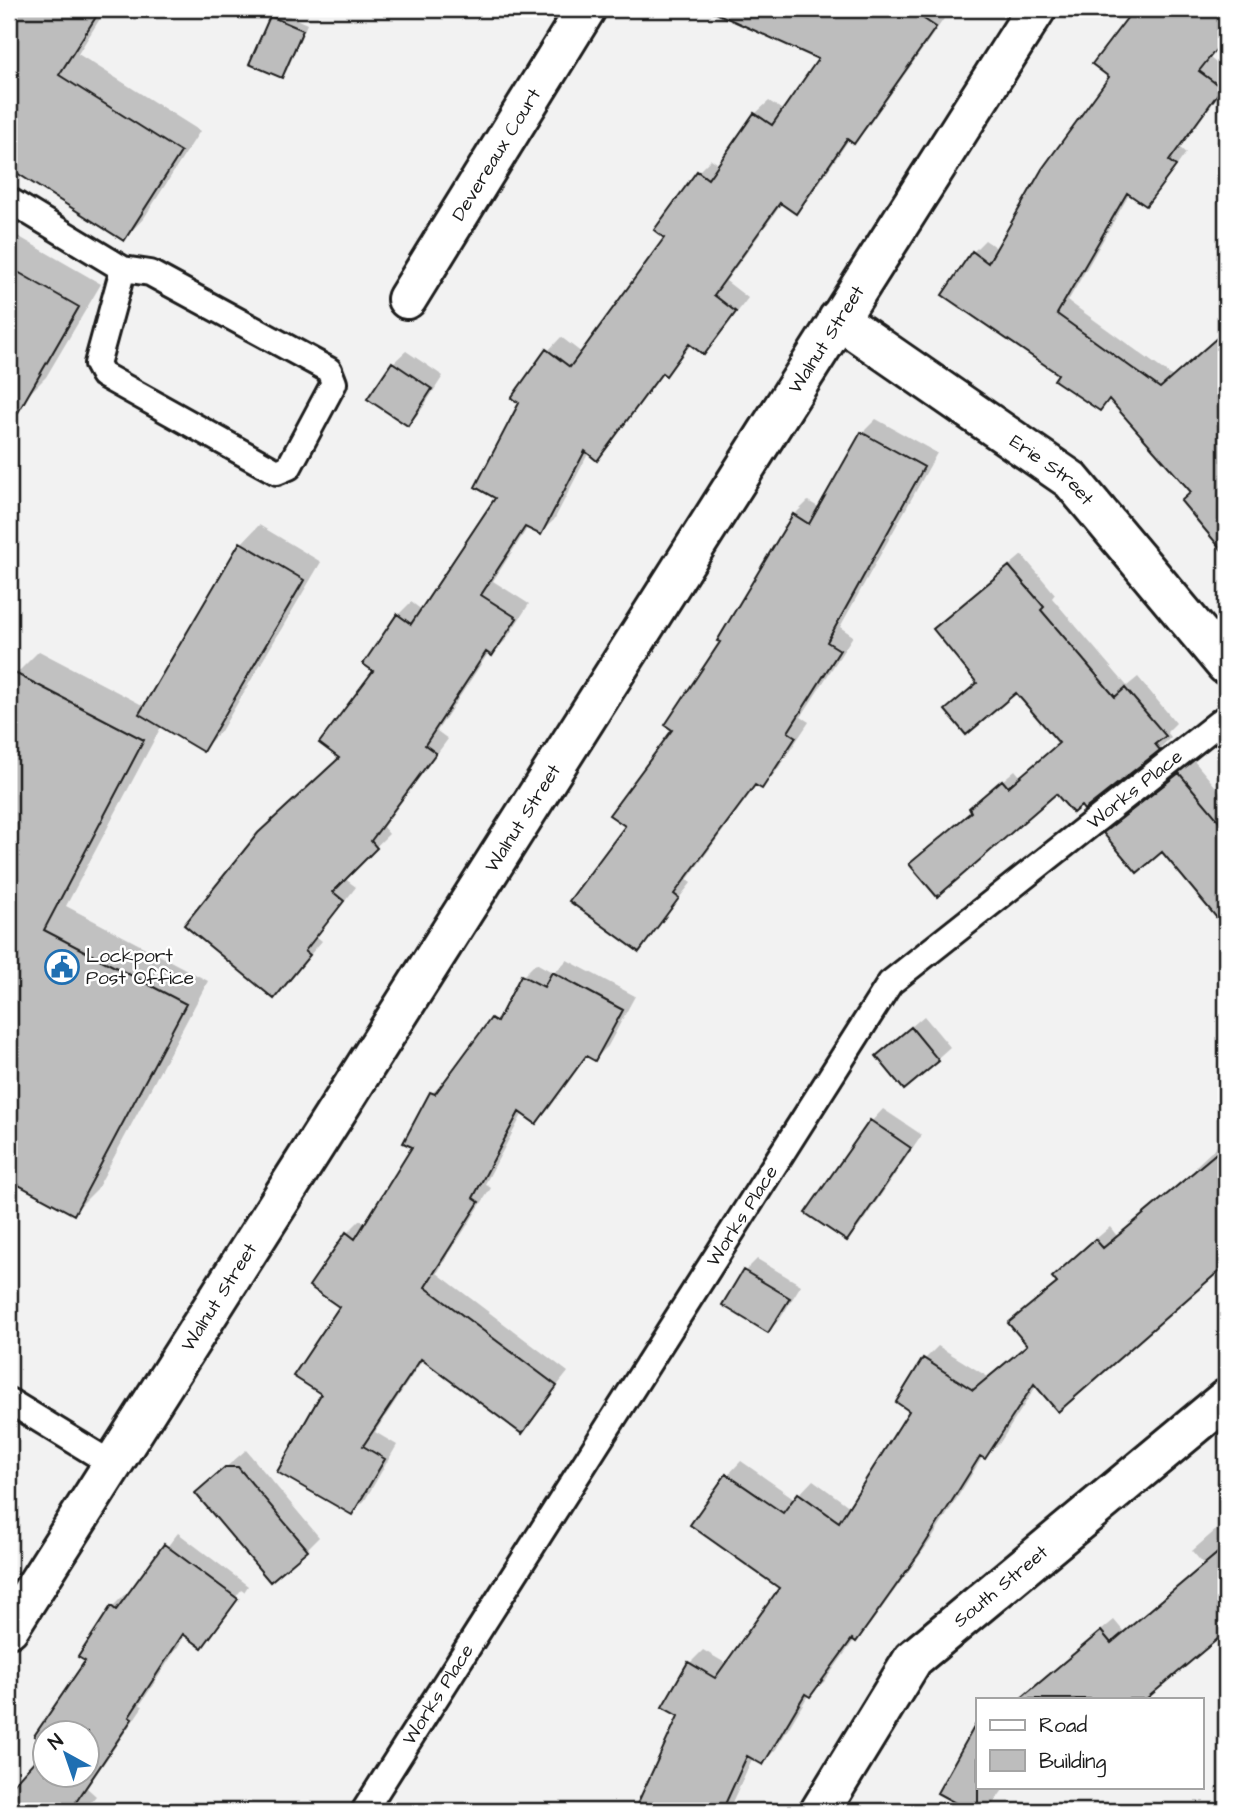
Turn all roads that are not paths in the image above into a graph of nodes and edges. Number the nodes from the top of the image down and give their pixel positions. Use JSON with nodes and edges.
{"nodes":[{"id":1,"x":586,"y":9,"type":"edge"},
{"id":2,"x":1035,"y":9,"type":"edge"},
{"id":3,"x":9,"y":200,"type":"edge"},
{"id":4,"x":123,"y":269,"type":"junction"},
{"id":5,"x":407,"y":299,"type":"dead end"},
{"id":6,"x":838,"y":319,"type":"junction"},
{"id":7,"x":1226,"y":665,"type":"edge"},
{"id":8,"x":1226,"y":717,"type":"edge"},
{"id":9,"x":1226,"y":1399,"type":"edge"},
{"id":10,"x":9,"y":1401,"type":"edge"},
{"id":11,"x":113,"y":1464,"type":"junction"},
{"id":12,"x":9,"y":1628,"type":"edge"},
{"id":13,"x":364,"y":1811,"type":"edge"},
{"id":14,"x":820,"y":1811,"type":"edge"}],
"edges":[{"from":1,"to":5,"type":"street","name":"Devereaux Court"},
{"from":2,"to":6,"type":"street","name":"Walnut Street"},
{"from":3,"to":4,"type":"lane"},
{"from":4,"to":4,"type":"lane"},
{"from":6,"to":7,"type":"street","name":"Erie Street"},
{"from":6,"to":11,"type":"street","name":"Walnut Street"},
{"from":8,"to":13,"type":"lane","name":"Works Place"},
{"from":9,"to":14,"type":"street","name":"South Street"},
{"from":10,"to":11,"type":"lane"},
{"from":11,"to":12,"type":"street","name":"Walnut Street"}]}
